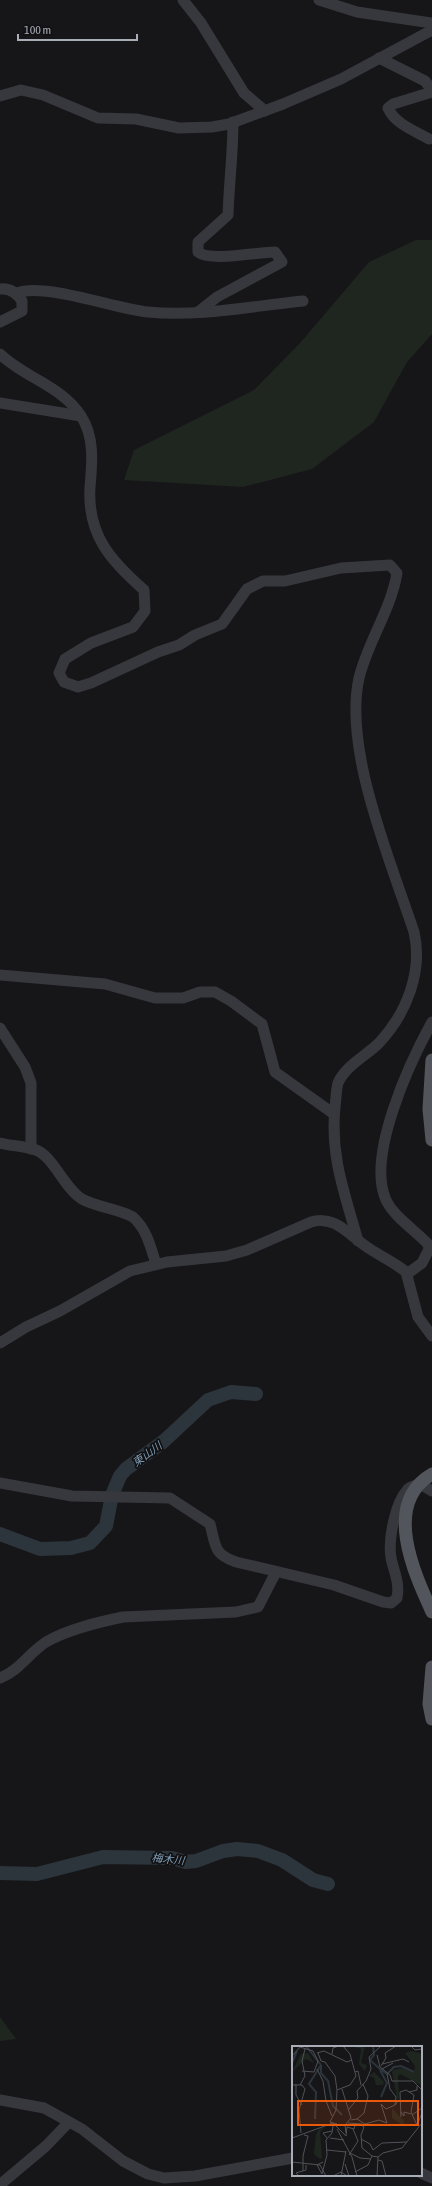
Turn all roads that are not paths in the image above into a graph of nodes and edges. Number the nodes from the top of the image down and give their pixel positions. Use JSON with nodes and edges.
{"nodes":[{"id":1,"x":183,"y":0,"type":"edge"},
{"id":2,"x":319,"y":0,"type":"edge"},
{"id":3,"x":432,"y":23,"type":"edge"},
{"id":4,"x":432,"y":30,"type":"edge"},
{"id":5,"x":379,"y":58,"type":"junction"},
{"id":6,"x":432,"y":91,"type":"edge"},
{"id":7,"x":0,"y":96,"type":"edge"},
{"id":8,"x":265,"y":111,"type":"junction"},
{"id":9,"x":232,"y":122,"type":"junction"},
{"id":10,"x":429,"y":139,"type":"dead end"},
{"id":11,"x":0,"y":289,"type":"edge"},
{"id":12,"x":17,"y":293,"type":"junction"},
{"id":13,"x":303,"y":301,"type":"dead end"},
{"id":14,"x":198,"y":312,"type":"junction"},
{"id":15,"x":0,"y":322,"type":"edge"},
{"id":16,"x":0,"y":354,"type":"edge"},
{"id":17,"x":0,"y":403,"type":"edge"},
{"id":18,"x":81,"y":416,"type":"junction"},
{"id":19,"x":0,"y":975,"type":"edge"},
{"id":20,"x":432,"y":1022,"type":"edge"},
{"id":21,"x":0,"y":1028,"type":"edge"},
{"id":22,"x":432,"y":1060,"type":"edge"},
{"id":23,"x":334,"y":1114,"type":"junction"},
{"id":24,"x":432,"y":1140,"type":"edge"},
{"id":25,"x":0,"y":1144,"type":"edge"},
{"id":26,"x":31,"y":1149,"type":"junction"},
{"id":27,"x":358,"y":1241,"type":"junction"},
{"id":28,"x":156,"y":1264,"type":"junction"},
{"id":29,"x":407,"y":1274,"type":"junction"},
{"id":30,"x":432,"y":1336,"type":"edge"},
{"id":31,"x":0,"y":1343,"type":"edge"},
{"id":32,"x":432,"y":1474,"type":"edge"},
{"id":33,"x":0,"y":1483,"type":"edge"},
{"id":34,"x":420,"y":1484,"type":"junction"},
{"id":35,"x":432,"y":1491,"type":"edge"},
{"id":36,"x":276,"y":1572,"type":"junction"},
{"id":37,"x":432,"y":1612,"type":"edge"},
{"id":38,"x":432,"y":1667,"type":"edge"},
{"id":39,"x":0,"y":1678,"type":"edge"},
{"id":40,"x":432,"y":1719,"type":"edge"},
{"id":41,"x":0,"y":2100,"type":"edge"},
{"id":42,"x":69,"y":2122,"type":"junction"},
{"id":43,"x":292,"y":2158,"type":"edge"},
{"id":44,"x":422,"y":2173,"type":"edge"},
{"id":45,"x":432,"y":2178,"type":"edge"},
{"id":46,"x":2,"y":2184,"type":"edge"}],
"edges":[{"from":1,"to":8,"type":"street"},
{"from":2,"to":3,"type":"street"},
{"from":4,"to":5,"type":"street"},
{"from":5,"to":6,"type":"street"},
{"from":5,"to":8,"type":"street"},
{"from":6,"to":10,"type":"street"},
{"from":7,"to":9,"type":"street"},
{"from":8,"to":9,"type":"street"},
{"from":9,"to":14,"type":"street"},
{"from":11,"to":12,"type":"street"},
{"from":12,"to":14,"type":"street"},
{"from":12,"to":15,"type":"street"},
{"from":13,"to":14,"type":"street"},
{"from":16,"to":18,"type":"street"},
{"from":17,"to":18,"type":"street"},
{"from":18,"to":23,"type":"street"},
{"from":19,"to":23,"type":"street"},
{"from":20,"to":29,"type":"street"},
{"from":21,"to":26,"type":"street"},
{"from":22,"to":24,"type":"main road"},
{"from":23,"to":27,"type":"street"},
{"from":25,"to":26,"type":"street"},
{"from":26,"to":28,"type":"street"},
{"from":27,"to":28,"type":"street"},
{"from":27,"to":29,"type":"street"},
{"from":28,"to":31,"type":"street"},
{"from":29,"to":30,"type":"street"},
{"from":32,"to":34,"type":"main road"},
{"from":33,"to":36,"type":"street"},
{"from":34,"to":35,"type":"street"},
{"from":34,"to":36,"type":"street"},
{"from":34,"to":37,"type":"main road"},
{"from":36,"to":39,"type":"street"},
{"from":38,"to":40,"type":"main road"},
{"from":41,"to":42,"type":"street"},
{"from":42,"to":43,"type":"street"},
{"from":42,"to":46,"type":"street"},
{"from":44,"to":45,"type":"street"}]}
